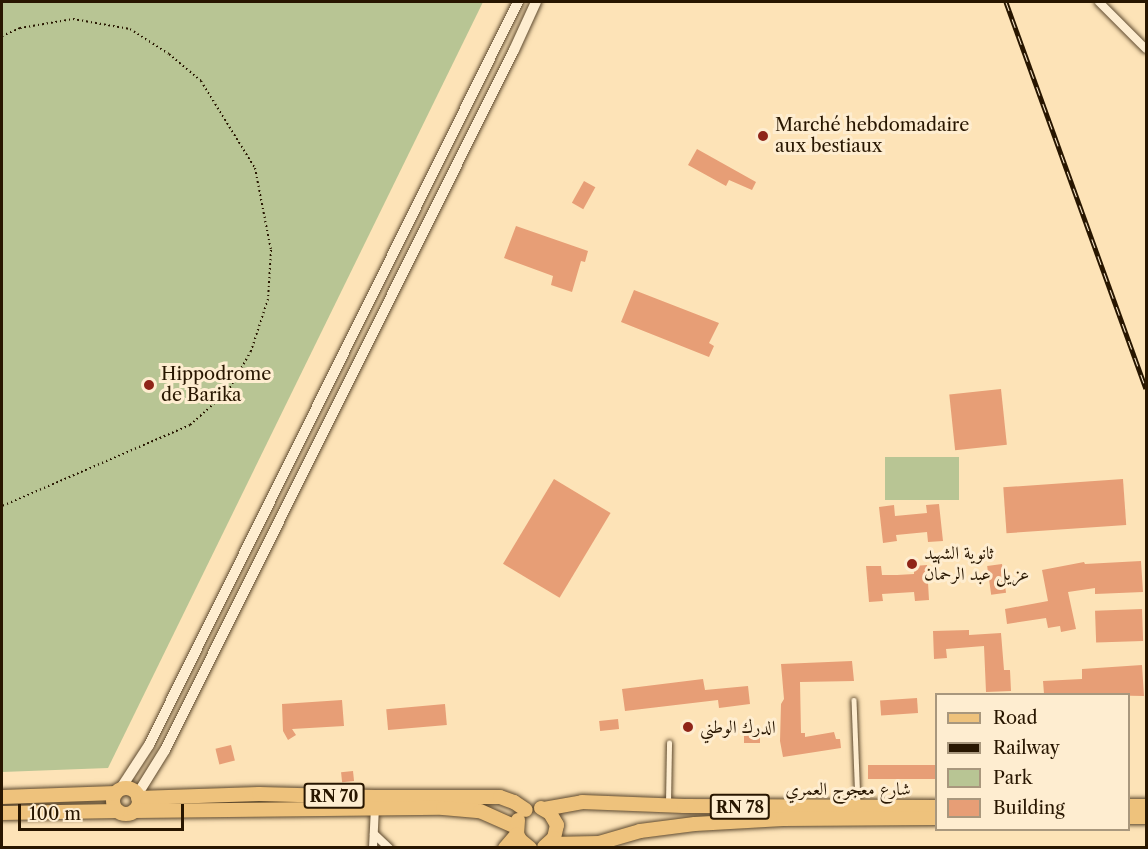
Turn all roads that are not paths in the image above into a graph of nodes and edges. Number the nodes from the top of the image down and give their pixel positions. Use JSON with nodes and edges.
{"nodes":[{"id":1,"x":518,"y":2,"type":"edge"},
{"id":2,"x":536,"y":2,"type":"edge"},
{"id":3,"x":1099,"y":2,"type":"edge"},
{"id":4,"x":1146,"y":49,"type":"edge"},
{"id":5,"x":854,"y":700,"type":"dead end"},
{"id":6,"x":669,"y":744,"type":"dead end"},
{"id":7,"x":118,"y":792,"type":"junction"},
{"id":8,"x":2,"y":797,"type":"edge"},
{"id":9,"x":136,"y":801,"type":"junction"},
{"id":10,"x":375,"y":803,"type":"junction"},
{"id":11,"x":668,"y":806,"type":"junction"},
{"id":12,"x":1130,"y":806,"type":"edge"},
{"id":13,"x":1146,"y":806,"type":"edge"},
{"id":14,"x":859,"y":807,"type":"junction"},
{"id":15,"x":935,"y":807,"type":"edge"},
{"id":16,"x":544,"y":809,"type":"junction"},
{"id":17,"x":526,"y":810,"type":"junction"},
{"id":18,"x":118,"y":812,"type":"junction"},
{"id":19,"x":2,"y":813,"type":"edge"},
{"id":20,"x":1130,"y":817,"type":"edge"},
{"id":21,"x":1146,"y":817,"type":"edge"},
{"id":22,"x":935,"y":818,"type":"edge"},
{"id":23,"x":516,"y":830,"type":"junction"},
{"id":24,"x":374,"y":834,"type":"junction"},
{"id":25,"x":545,"y":847,"type":"edge"},
{"id":26,"x":374,"y":848,"type":"edge"},
{"id":27,"x":389,"y":848,"type":"edge"},
{"id":28,"x":505,"y":848,"type":"edge"},
{"id":29,"x":530,"y":848,"type":"edge"}],
"edges":[{"from":1,"to":7,"type":"street"},
{"from":2,"to":9,"type":"street"},
{"from":3,"to":4,"type":"street"},
{"from":5,"to":14,"type":"lane"},
{"from":6,"to":11,"type":"lane"},
{"from":7,"to":8,"type":"main road","number":"RN 70"},
{"from":7,"to":9,"type":"main road","number":"RN 70"},
{"from":7,"to":18,"type":"main road"},
{"from":9,"to":10,"type":"main road","number":"RN 70"},
{"from":9,"to":18,"type":"main road","number":"RN 70"},
{"from":10,"to":17,"type":"main road","number":"RN 70"},
{"from":10,"to":23,"type":"main road","number":"RN 70"},
{"from":10,"to":24,"type":"street"},
{"from":11,"to":14,"type":"main road","name":"شارع معجوج العمري","number":"RN 78"},
{"from":11,"to":16,"type":"main road","name":"شارع معجوج العمري","number":"RN 78"},
{"from":12,"to":13,"type":"main road"},
{"from":14,"to":15,"type":"main road","name":"شارع معجوج العمري","number":"RN 78"},
{"from":16,"to":17,"type":"main road","name":"شارع معجوج العمري"},
{"from":16,"to":25,"type":"main road"},
{"from":17,"to":23,"type":"main road"},
{"from":18,"to":19,"type":"main road","number":"RN 70"},
{"from":20,"to":21,"type":"main road"},
{"from":22,"to":25,"type":"main road","name":"شارع معجوج العمري","number":"RN 78"},
{"from":23,"to":28,"type":"main road"},
{"from":23,"to":29,"type":"main road"},
{"from":24,"to":26,"type":"street"},
{"from":24,"to":27,"type":"street"}]}
